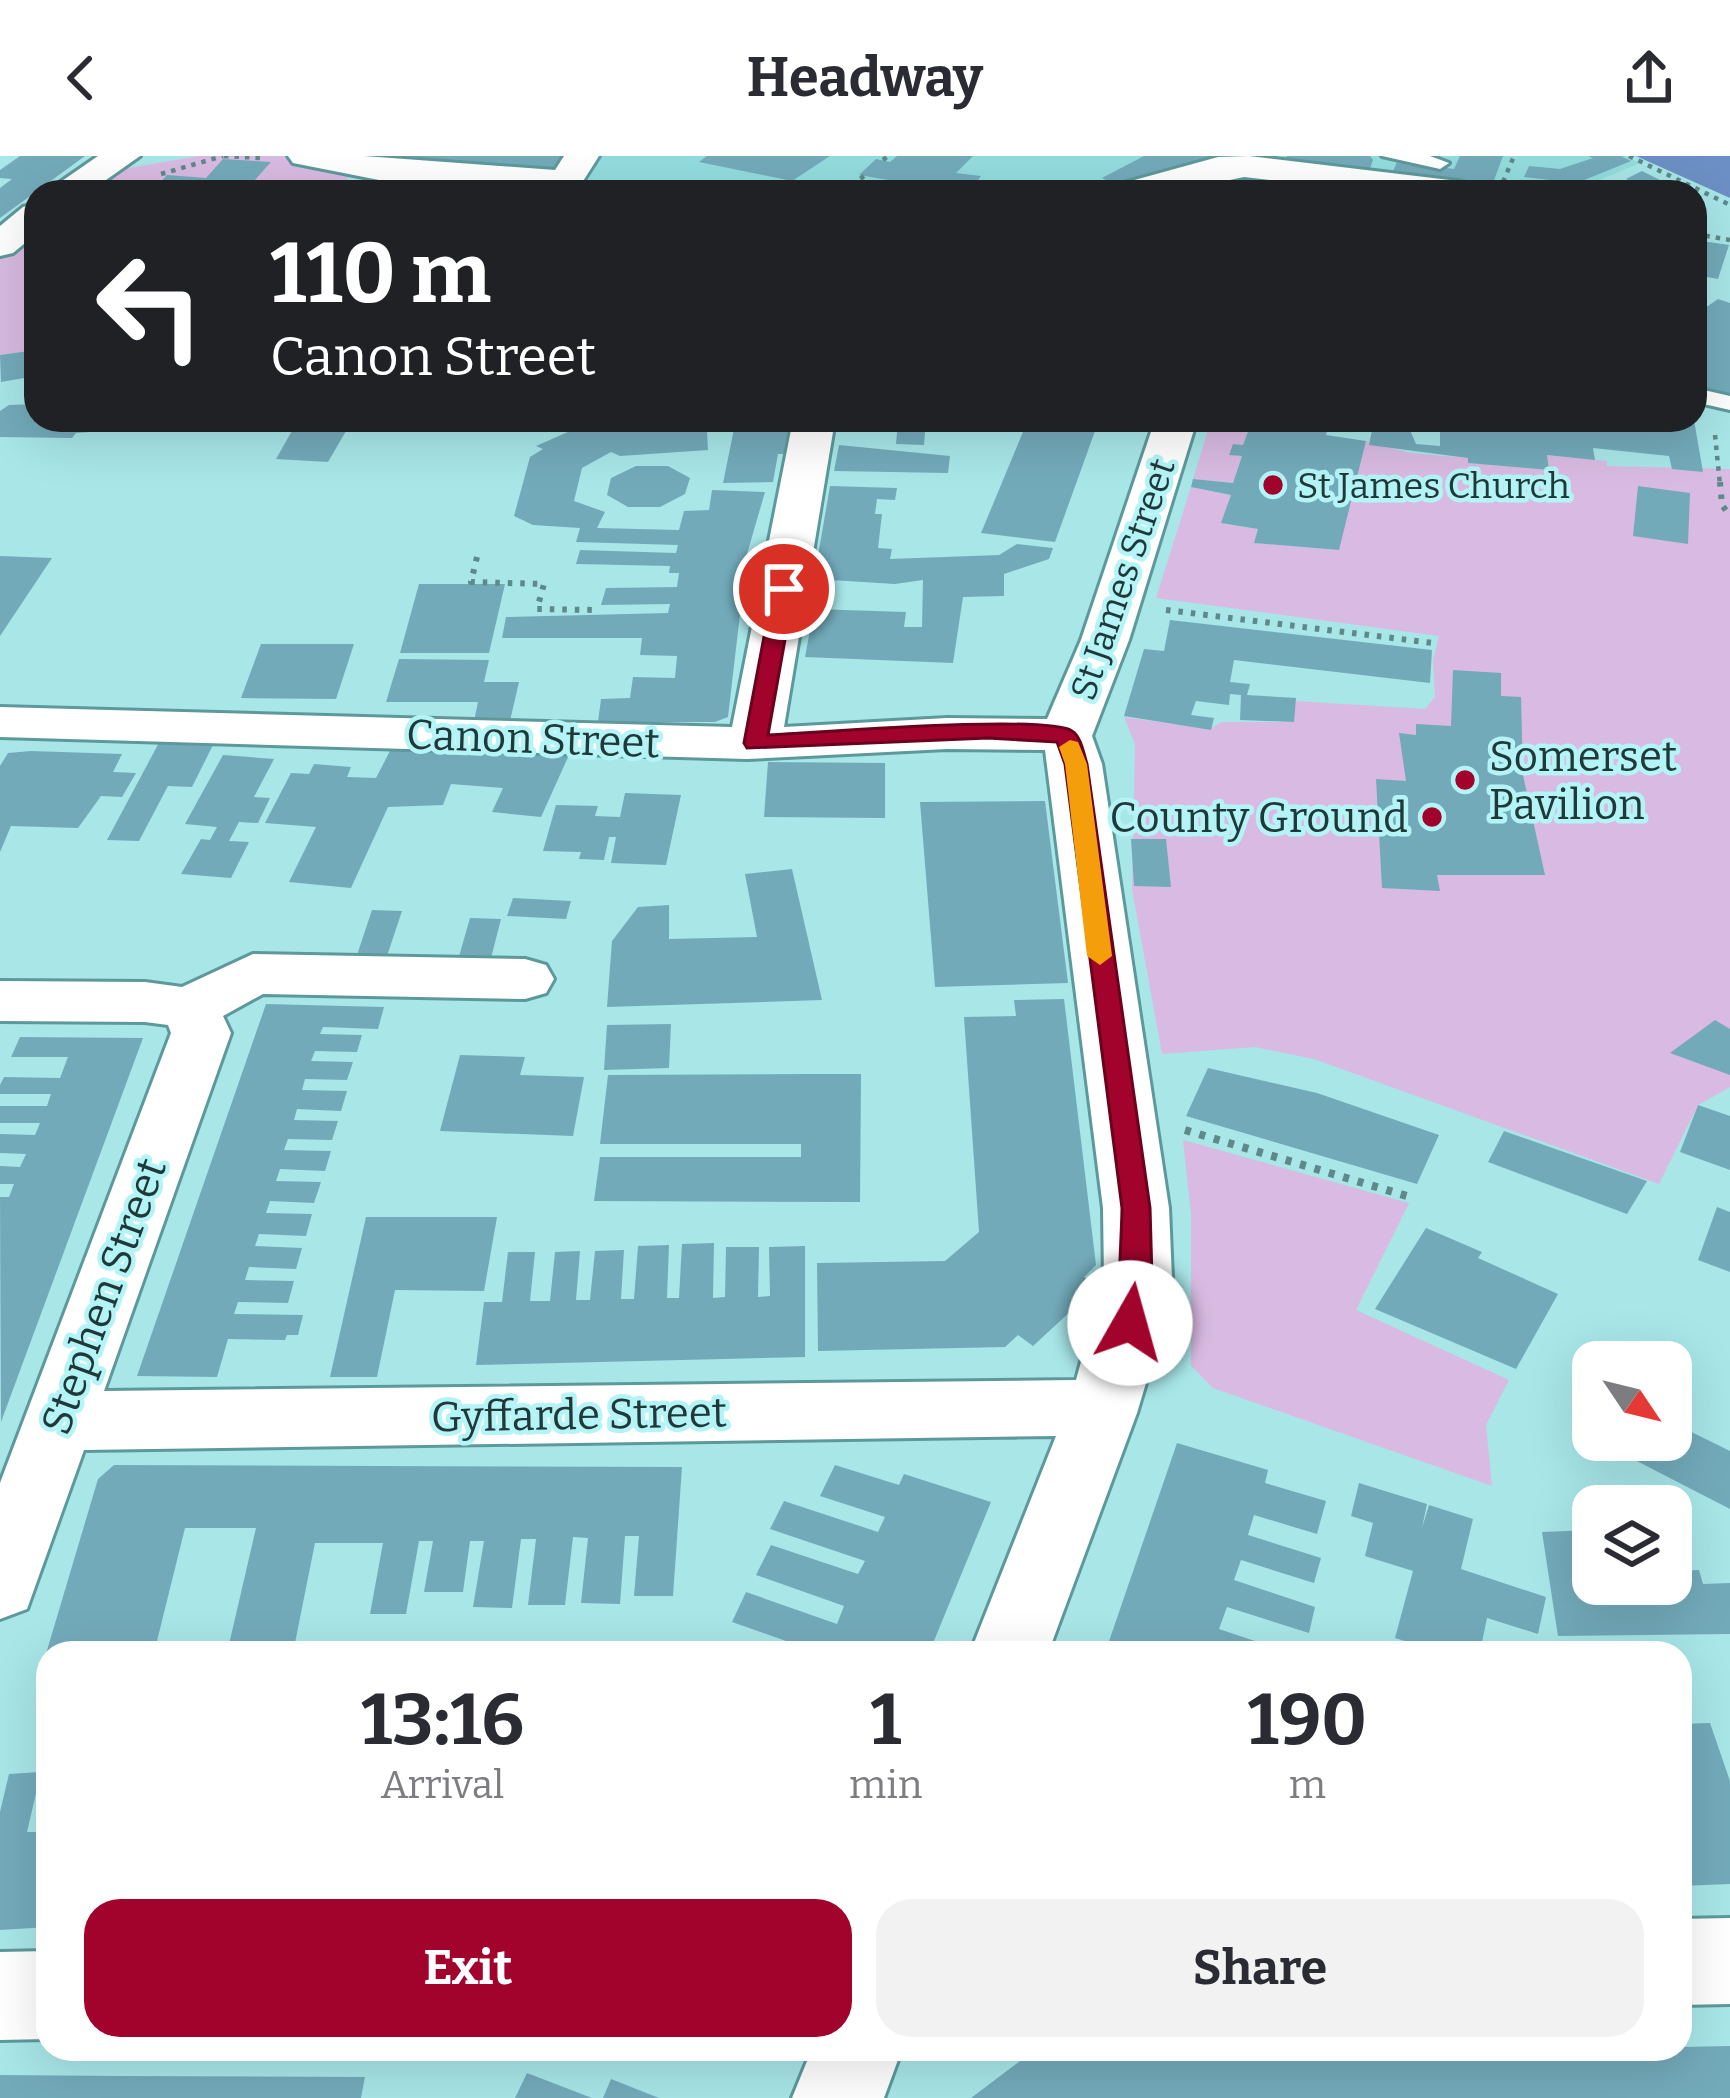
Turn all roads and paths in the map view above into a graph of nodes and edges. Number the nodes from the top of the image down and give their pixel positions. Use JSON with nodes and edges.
{"nodes":[{"id":1,"x":123,"y":156,"type":"edge"},
{"id":2,"x":224,"y":156,"type":"edge"},
{"id":3,"x":1629,"y":156,"type":"edge"},
{"id":4,"x":255,"y":158,"type":"edge"},
{"id":5,"x":315,"y":159,"type":"edge"},
{"id":6,"x":1384,"y":164,"type":"edge"},
{"id":7,"x":160,"y":175,"type":"dead end"},
{"id":8,"x":864,"y":176,"type":"dead end"},
{"id":9,"x":84,"y":180,"type":"edge"},
{"id":10,"x":554,"y":180,"type":"edge"},
{"id":11,"x":859,"y":180,"type":"edge"},
{"id":12,"x":1176,"y":180,"type":"edge"},
{"id":13,"x":1266,"y":180,"type":"edge"},
{"id":14,"x":1426,"y":180,"type":"edge"},
{"id":15,"x":1677,"y":180,"type":"edge"},
{"id":16,"x":24,"y":225,"type":"edge"},
{"id":17,"x":0,"y":244,"type":"edge"},
{"id":18,"x":1711,"y":399,"type":"edge"},
{"id":19,"x":812,"y":432,"type":"edge"},
{"id":20,"x":1172,"y":432,"type":"edge"},
{"id":21,"x":1730,"y":516,"type":"edge"},
{"id":22,"x":477,"y":557,"type":"dead end"},
{"id":23,"x":1117,"y":604,"type":"junction"},
{"id":24,"x":595,"y":610,"type":"dead end"},
{"id":25,"x":1433,"y":643,"type":"dead end"},
{"id":26,"x":0,"y":722,"type":"edge"},
{"id":27,"x":1066,"y":736,"type":"junction"},
{"id":28,"x":755,"y":743,"type":"junction"},
{"id":29,"x":528,"y":974,"type":"dead end"},
{"id":30,"x":0,"y":1001,"type":"edge"},
{"id":31,"x":190,"y":1008,"type":"junction"},
{"id":32,"x":1124,"y":1125,"type":"junction"},
{"id":33,"x":1407,"y":1196,"type":"dead end"},
{"id":34,"x":1101,"y":1413,"type":"junction"},
{"id":35,"x":57,"y":1421,"type":"junction"},
{"id":36,"x":0,"y":1586,"type":"edge"},
{"id":37,"x":1014,"y":1641,"type":"edge"},
{"id":38,"x":1730,"y":1961,"type":"edge"},
{"id":39,"x":1692,"y":1962,"type":"edge"},
{"id":40,"x":36,"y":1995,"type":"edge"},
{"id":41,"x":0,"y":1996,"type":"edge"},
{"id":42,"x":852,"y":2061,"type":"edge"},
{"id":43,"x":838,"y":2098,"type":"edge"}],
"edges":[{"from":1,"to":9,"type":"street"},
{"from":2,"to":4,"type":"path"},
{"from":2,"to":7,"type":"path"},
{"from":3,"to":15,"type":"path"},
{"from":5,"to":10,"type":"street"},
{"from":6,"to":13,"type":"street"},
{"from":6,"to":14,"type":"street"},
{"from":8,"to":11,"type":"path"},
{"from":12,"to":13,"type":"street"},
{"from":16,"to":17,"type":"street"},
{"from":18,"to":21,"type":"path"},
{"from":19,"to":28,"type":"street"},
{"from":20,"to":23,"type":"street","name":"St James Street"},
{"from":22,"to":24,"type":"path"},
{"from":23,"to":25,"type":"path"},
{"from":23,"to":27,"type":"street","name":"St James Street"},
{"from":26,"to":28,"type":"street","name":"Canon Street"},
{"from":27,"to":28,"type":"street","name":"Canon Street"},
{"from":27,"to":32,"type":"street"},
{"from":29,"to":31,"type":"street"},
{"from":30,"to":31,"type":"street"},
{"from":31,"to":35,"type":"street","name":"Stephen Street"},
{"from":32,"to":33,"type":"path"},
{"from":32,"to":34,"type":"street"},
{"from":34,"to":35,"type":"street","name":"Gyffarde Street"},
{"from":34,"to":37,"type":"street"},
{"from":35,"to":36,"type":"street","name":"Stephen Street"},
{"from":38,"to":39,"type":"street"},
{"from":40,"to":41,"type":"street"},
{"from":42,"to":43,"type":"street"}]}
